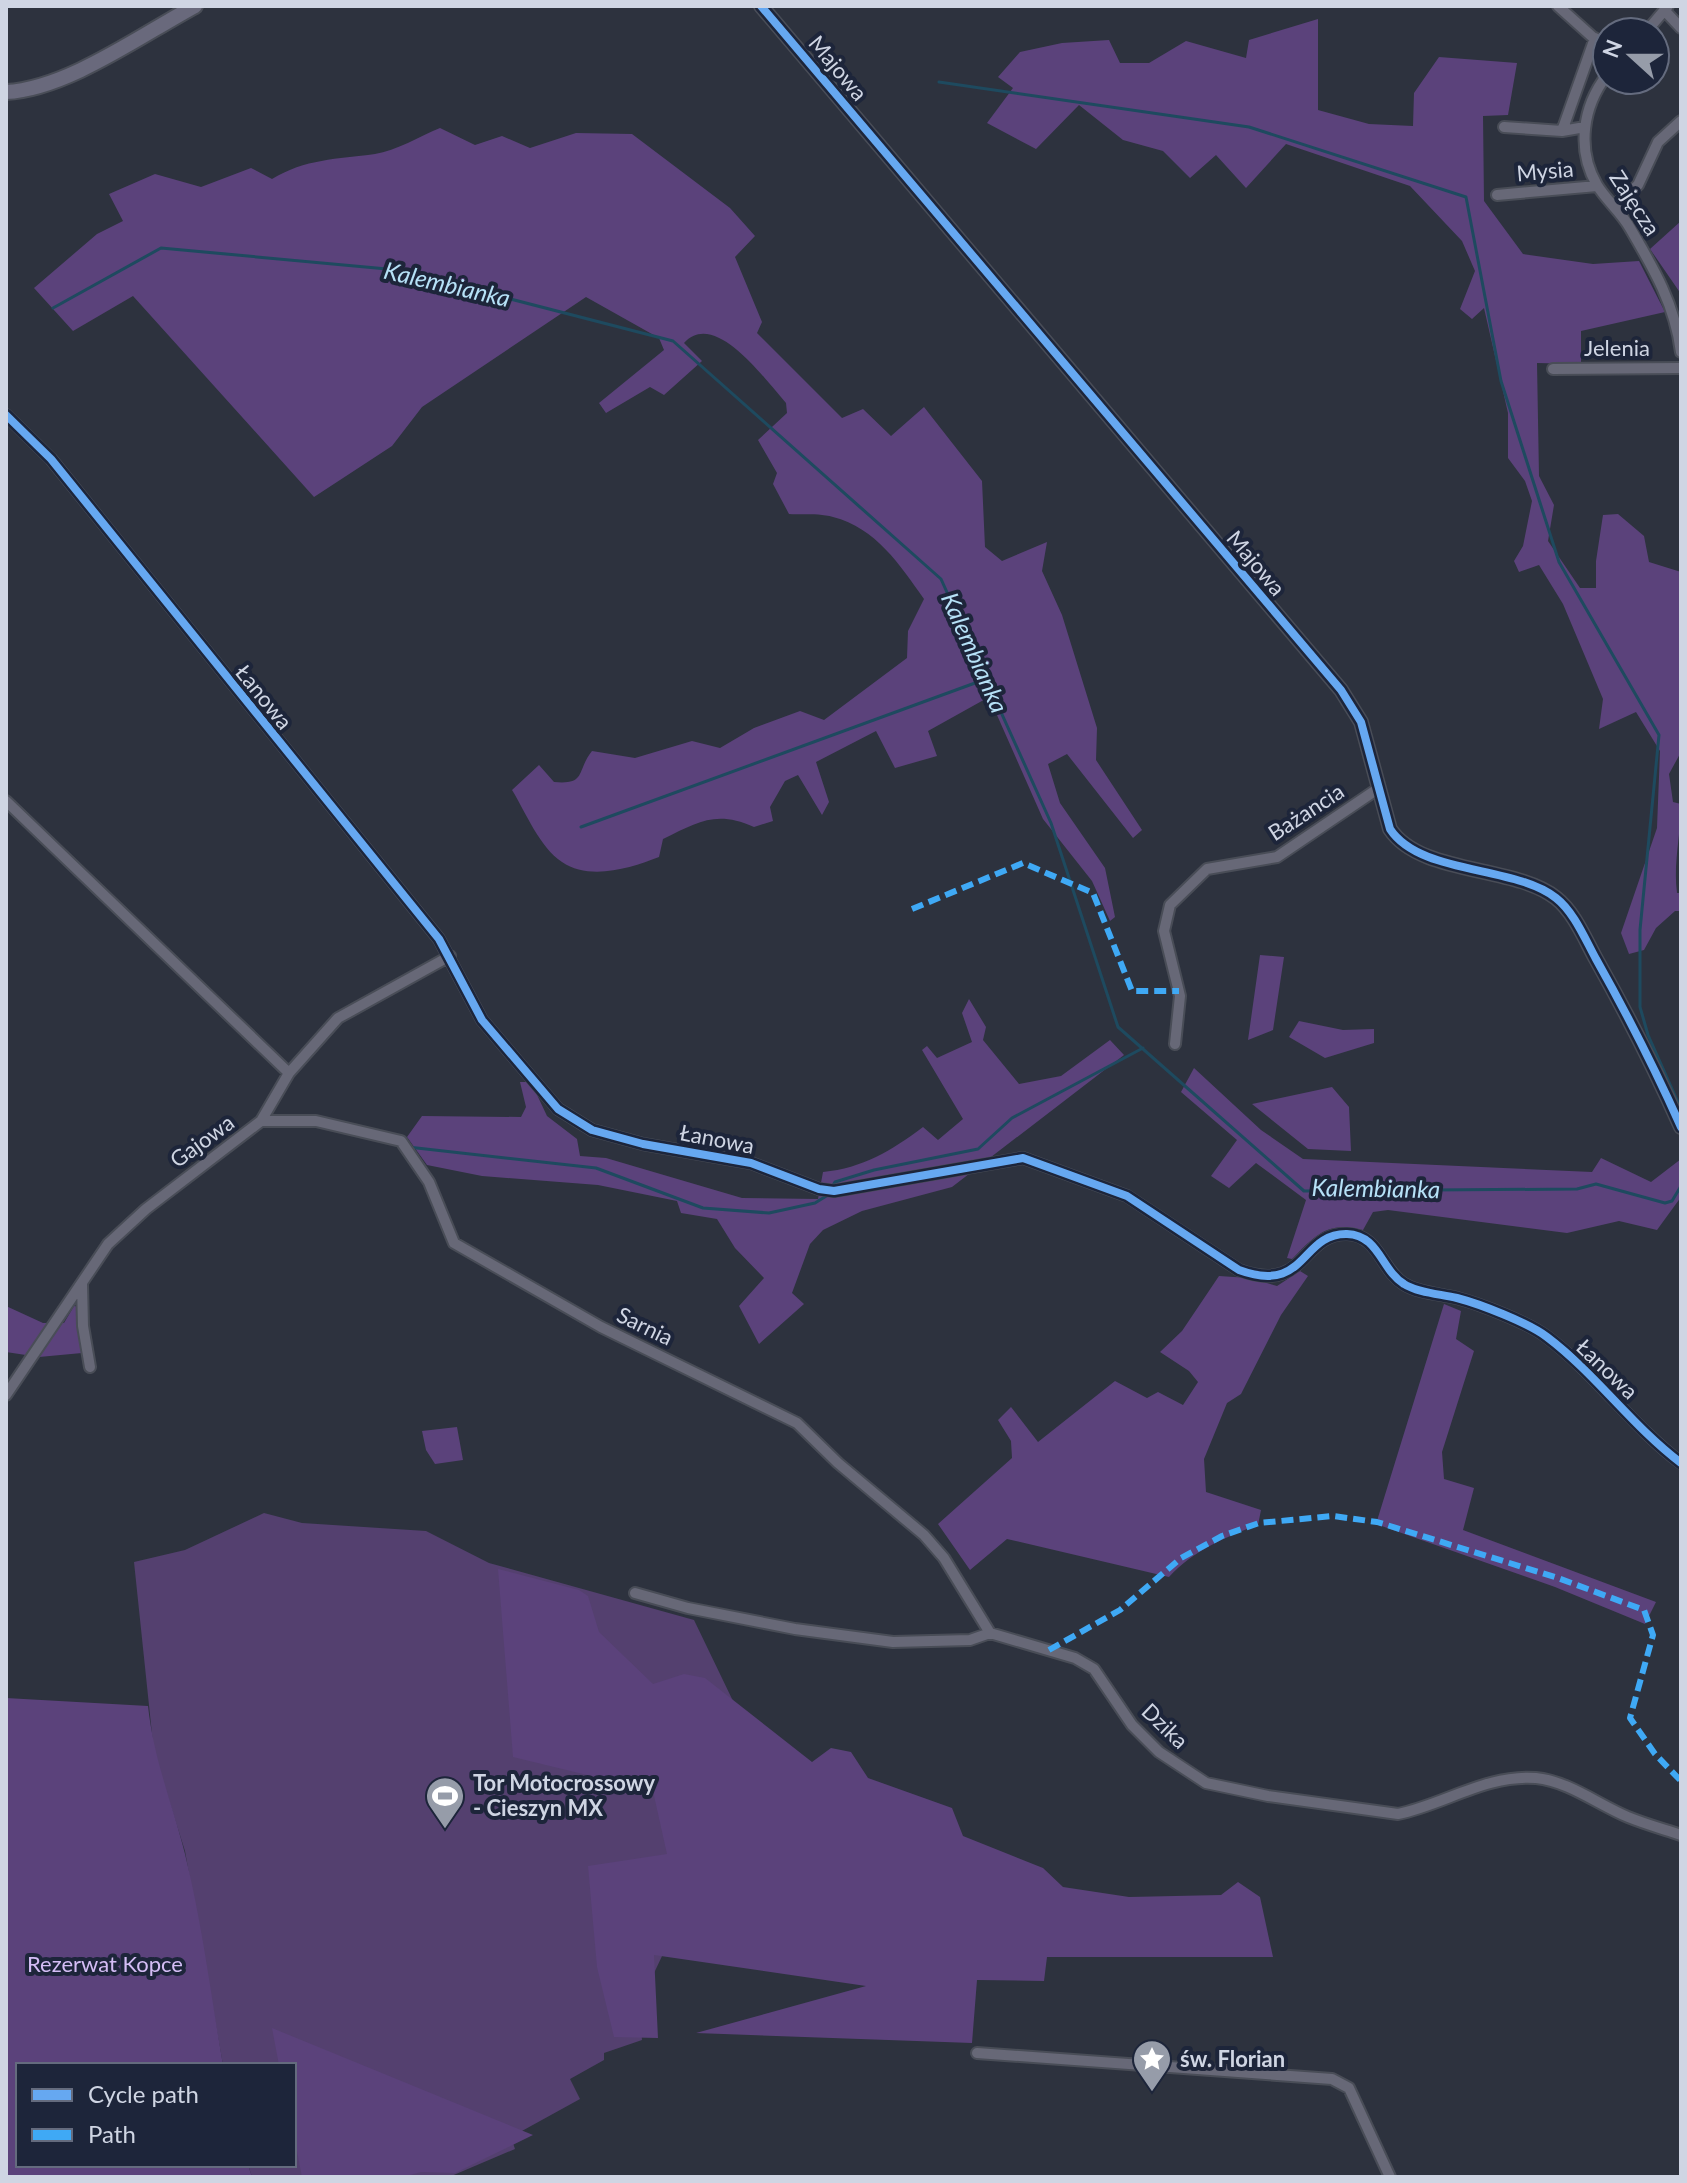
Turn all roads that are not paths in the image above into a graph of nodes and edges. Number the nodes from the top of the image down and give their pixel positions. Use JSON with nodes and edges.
{"nodes":[{"id":1,"x":195,"y":6,"type":"edge"},
{"id":2,"x":761,"y":6,"type":"edge"},
{"id":3,"x":1558,"y":6,"type":"edge"},
{"id":4,"x":1666,"y":9,"type":"edge"},
{"id":5,"x":1681,"y":28,"type":"edge"},
{"id":6,"x":1591,"y":35,"type":"edge"},
{"id":7,"x":1591,"y":49,"type":"edge"},
{"id":8,"x":6,"y":92,"type":"edge"},
{"id":9,"x":1594,"y":96,"type":"edge"},
{"id":10,"x":1681,"y":121,"type":"edge"},
{"id":11,"x":1504,"y":127,"type":"dead end"},
{"id":12,"x":1585,"y":127,"type":"junction"},
{"id":13,"x":1562,"y":131,"type":"junction"},
{"id":14,"x":1597,"y":186,"type":"junction"},
{"id":15,"x":1497,"y":195,"type":"dead end"},
{"id":16,"x":1615,"y":205,"type":"junction"},
{"id":17,"x":1681,"y":352,"type":"edge"},
{"id":18,"x":1681,"y":368,"type":"edge"},
{"id":19,"x":1553,"y":369,"type":"dead end"},
{"id":20,"x":6,"y":415,"type":"edge"},
{"id":21,"x":1379,"y":788,"type":"junction"},
{"id":22,"x":6,"y":801,"type":"edge"},
{"id":23,"x":450,"y":956,"type":"junction"},
{"id":24,"x":1175,"y":1044,"type":"dead end"},
{"id":25,"x":289,"y":1073,"type":"junction"},
{"id":26,"x":261,"y":1121,"type":"junction"},
{"id":27,"x":1681,"y":1127,"type":"edge"},
{"id":28,"x":82,"y":1284,"type":"junction"},
{"id":29,"x":90,"y":1367,"type":"dead end"},
{"id":30,"x":6,"y":1395,"type":"edge"},
{"id":31,"x":1681,"y":1463,"type":"edge"},
{"id":32,"x":635,"y":1593,"type":"dead end"},
{"id":33,"x":990,"y":1633,"type":"junction"},
{"id":34,"x":1681,"y":1835,"type":"edge"},
{"id":35,"x":977,"y":2053,"type":"dead end"},
{"id":36,"x":1390,"y":2177,"type":"edge"}],
"edges":[{"from":1,"to":8,"type":"main road"},
{"from":2,"to":21,"type":"street","name":"Majowa"},
{"from":3,"to":6,"type":"street"},
{"from":4,"to":5,"type":"street"},
{"from":7,"to":13,"type":"street"},
{"from":9,"to":12,"type":"street","name":"Zajęcza"},
{"from":10,"to":16,"type":"street"},
{"from":11,"to":13,"type":"street"},
{"from":12,"to":13,"type":"street"},
{"from":12,"to":14,"type":"street","name":"Zajęcza"},
{"from":14,"to":15,"type":"street","name":"Mysia"},
{"from":14,"to":16,"type":"street","name":"Zajęcza"},
{"from":16,"to":17,"type":"street","name":"Zajęcza"},
{"from":18,"to":19,"type":"street","name":"Jelenia"},
{"from":20,"to":23,"type":"street","name":"Łanowa"},
{"from":21,"to":24,"type":"street","name":"Bażancia"},
{"from":21,"to":27,"type":"street","name":"Majowa"},
{"from":22,"to":25,"type":"street"},
{"from":23,"to":25,"type":"street","name":"Gajowa"},
{"from":23,"to":31,"type":"street","name":"Łanowa"},
{"from":25,"to":26,"type":"street","name":"Gajowa"},
{"from":26,"to":28,"type":"street","name":"Gajowa"},
{"from":26,"to":33,"type":"street","name":"Sarnia"},
{"from":28,"to":29,"type":"street"},
{"from":28,"to":30,"type":"street","name":"Gajowa"},
{"from":32,"to":33,"type":"street","name":"Dzika"},
{"from":33,"to":34,"type":"street","name":"Dzika"},
{"from":35,"to":36,"type":"street"}]}
